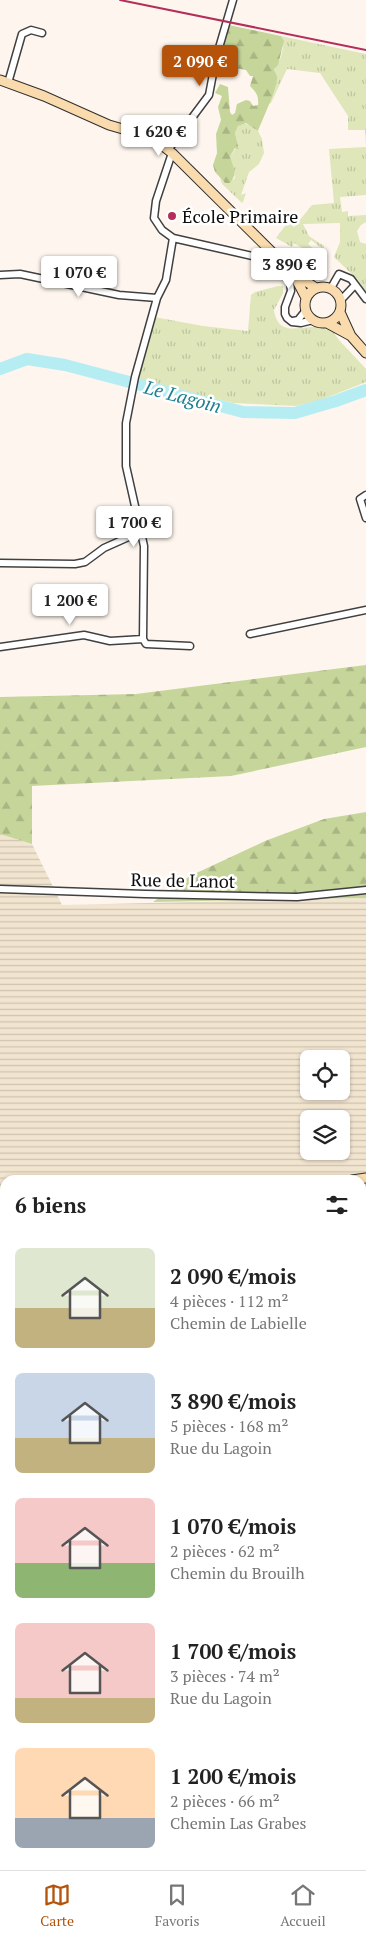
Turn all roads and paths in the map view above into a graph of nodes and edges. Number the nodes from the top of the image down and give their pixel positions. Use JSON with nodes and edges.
{"nodes":[{"id":1,"x":233,"y":0,"type":"edge"},
{"id":2,"x":42,"y":33,"type":"dead end"},
{"id":3,"x":4,"y":81,"type":"edge"},
{"id":4,"x":170,"y":151,"type":"junction"},
{"id":5,"x":173,"y":238,"type":"junction"},
{"id":6,"x":292,"y":272,"type":"junction"},
{"id":7,"x":0,"y":274,"type":"edge"},
{"id":8,"x":355,"y":285,"type":"junction"},
{"id":9,"x":316,"y":288,"type":"junction"},
{"id":10,"x":331,"y":288,"type":"junction"},
{"id":11,"x":157,"y":298,"type":"junction"},
{"id":12,"x":306,"y":298,"type":"junction"},
{"id":13,"x":366,"y":298,"type":"edge"},
{"id":14,"x":341,"y":300,"type":"junction"},
{"id":15,"x":306,"y":310,"type":"junction"},
{"id":16,"x":340,"y":312,"type":"junction"},
{"id":17,"x":313,"y":320,"type":"junction"},
{"id":18,"x":292,"y":322,"type":"junction"},
{"id":19,"x":326,"y":323,"type":"junction"},
{"id":20,"x":351,"y":336,"type":"junction"},
{"id":21,"x":366,"y":353,"type":"edge"},
{"id":22,"x":366,"y":495,"type":"edge"},
{"id":23,"x":366,"y":518,"type":"edge"},
{"id":24,"x":142,"y":531,"type":"junction"},
{"id":25,"x":0,"y":563,"type":"edge"},
{"id":26,"x":366,"y":610,"type":"edge"},
{"id":27,"x":250,"y":634,"type":"dead end"},
{"id":28,"x":143,"y":639,"type":"junction"},
{"id":29,"x":0,"y":646,"type":"edge"},
{"id":30,"x":190,"y":646,"type":"dead end"},
{"id":31,"x":0,"y":889,"type":"edge"},
{"id":32,"x":366,"y":890,"type":"edge"}],
"edges":[{"from":1,"to":4,"type":"street"},
{"from":2,"to":3,"type":"street"},
{"from":3,"to":4,"type":"main road"},
{"from":4,"to":5,"type":"street"},
{"from":4,"to":6,"type":"main road"},
{"from":5,"to":11,"type":"street"},
{"from":5,"to":18,"type":"street"},
{"from":6,"to":9,"type":"main road"},
{"from":6,"to":12,"type":"main road"},
{"from":7,"to":11,"type":"street"},
{"from":8,"to":10,"type":"street"},
{"from":8,"to":13,"type":"street"},
{"from":8,"to":14,"type":"street"},
{"from":9,"to":10,"type":"main road"},
{"from":9,"to":12,"type":"main road"},
{"from":10,"to":14,"type":"main road"},
{"from":11,"to":24,"type":"street"},
{"from":12,"to":15,"type":"main road"},
{"from":14,"to":16,"type":"main road"},
{"from":15,"to":17,"type":"main road"},
{"from":15,"to":18,"type":"street"},
{"from":16,"to":19,"type":"main road"},
{"from":16,"to":20,"type":"main road"},
{"from":17,"to":18,"type":"street"},
{"from":17,"to":19,"type":"main road"},
{"from":19,"to":20,"type":"main road"},
{"from":20,"to":21,"type":"main road"},
{"from":22,"to":23,"type":"street"},
{"from":24,"to":25,"type":"street"},
{"from":24,"to":28,"type":"street"},
{"from":26,"to":27,"type":"street"},
{"from":28,"to":29,"type":"street"},
{"from":28,"to":30,"type":"street"},
{"from":31,"to":32,"type":"street","name":"Rue de Lanot"}]}
